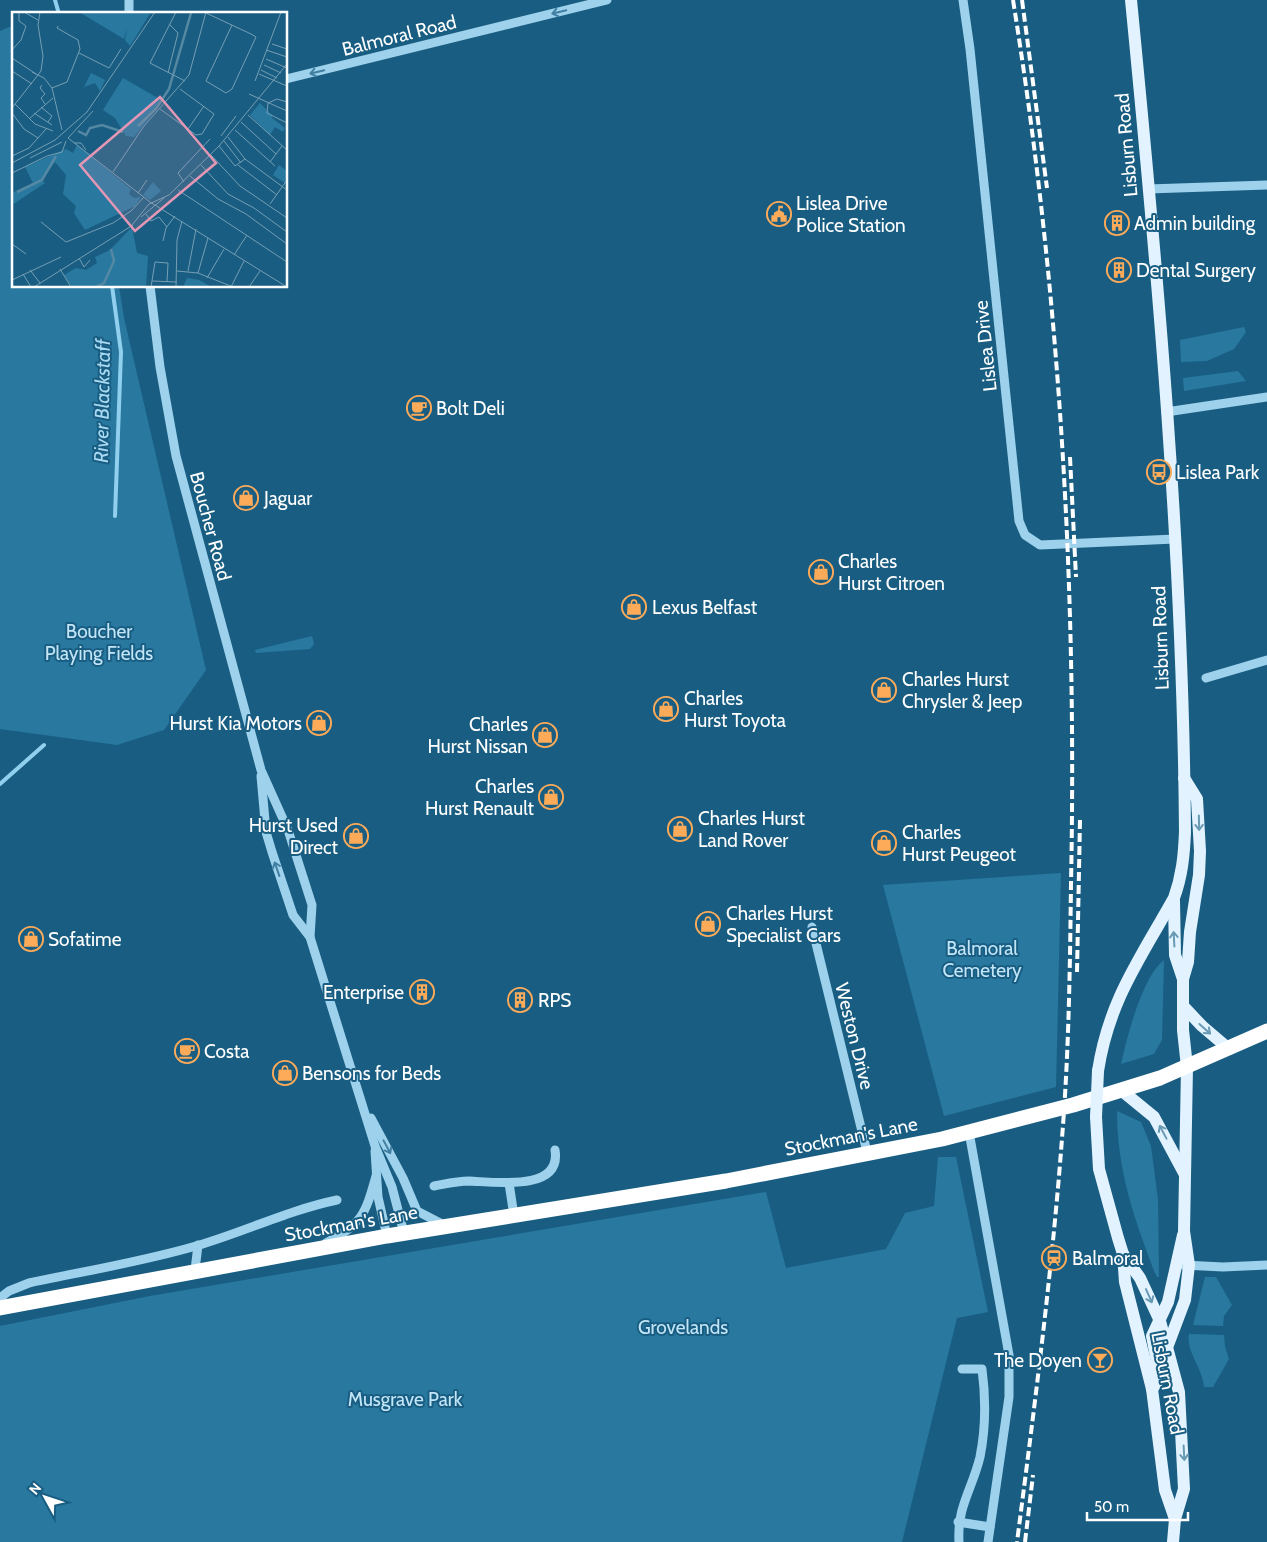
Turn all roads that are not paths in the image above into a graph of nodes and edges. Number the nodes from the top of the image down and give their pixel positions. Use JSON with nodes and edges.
{"nodes":[{"id":1,"x":607,"y":0,"type":"edge"},
{"id":2,"x":963,"y":0,"type":"edge"},
{"id":3,"x":1131,"y":0,"type":"edge"},
{"id":4,"x":288,"y":79,"type":"edge"},
{"id":5,"x":1267,"y":185,"type":"edge"},
{"id":6,"x":1148,"y":189,"type":"junction"},
{"id":7,"x":150,"y":288,"type":"edge"},
{"id":8,"x":1267,"y":397,"type":"edge"},
{"id":9,"x":1166,"y":412,"type":"junction"},
{"id":10,"x":1175,"y":539,"type":"junction"},
{"id":11,"x":1267,"y":660,"type":"edge"},
{"id":12,"x":1206,"y":678,"type":"dead end"},
{"id":13,"x":261,"y":770,"type":"junction"},
{"id":14,"x":1184,"y":778,"type":"junction"},
{"id":15,"x":1174,"y":898,"type":"junction"},
{"id":16,"x":812,"y":927,"type":"dead end"},
{"id":17,"x":310,"y":937,"type":"junction"},
{"id":18,"x":1182,"y":979,"type":"junction"},
{"id":19,"x":1183,"y":1006,"type":"junction"},
{"id":20,"x":1267,"y":1031,"type":"edge"},
{"id":21,"x":1229,"y":1049,"type":"junction"},
{"id":22,"x":1187,"y":1066,"type":"junction"},
{"id":23,"x":1121,"y":1090,"type":"junction"},
{"id":24,"x":364,"y":1104,"type":"junction"},
{"id":25,"x":970,"y":1132,"type":"junction"},
{"id":26,"x":375,"y":1146,"type":"junction"},
{"id":27,"x":555,"y":1150,"type":"dead end"},
{"id":28,"x":867,"y":1152,"type":"junction"},
{"id":29,"x":1185,"y":1175,"type":"junction"},
{"id":30,"x":376,"y":1176,"type":"junction"},
{"id":31,"x":509,"y":1183,"type":"junction"},
{"id":32,"x":434,"y":1186,"type":"dead end"},
{"id":33,"x":337,"y":1200,"type":"dead end"},
{"id":34,"x":514,"y":1216,"type":"junction"},
{"id":35,"x":449,"y":1226,"type":"junction"},
{"id":36,"x":1184,"y":1231,"type":"junction"},
{"id":37,"x":404,"y":1233,"type":"junction"},
{"id":38,"x":387,"y":1236,"type":"junction"},
{"id":39,"x":198,"y":1246,"type":"junction"},
{"id":40,"x":312,"y":1250,"type":"junction"},
{"id":41,"x":1123,"y":1254,"type":"junction"},
{"id":42,"x":1176,"y":1264,"type":"junction"},
{"id":43,"x":1189,"y":1265,"type":"junction"},
{"id":44,"x":1267,"y":1265,"type":"edge"},
{"id":45,"x":196,"y":1270,"type":"junction"},
{"id":46,"x":0,"y":1298,"type":"edge"},
{"id":47,"x":0,"y":1308,"type":"edge"},
{"id":48,"x":1160,"y":1321,"type":"junction"},
{"id":49,"x":1168,"y":1345,"type":"junction"},
{"id":50,"x":962,"y":1369,"type":"dead end"},
{"id":51,"x":1152,"y":1389,"type":"junction"},
{"id":52,"x":1175,"y":1519,"type":"junction"},
{"id":53,"x":958,"y":1522,"type":"junction"},
{"id":54,"x":990,"y":1527,"type":"junction"},
{"id":55,"x":958,"y":1542,"type":"edge"},
{"id":56,"x":988,"y":1542,"type":"edge"},
{"id":57,"x":1173,"y":1542,"type":"edge"}],
"edges":[{"from":1,"to":4,"type":"street","name":"Balmoral Road","one_way":true},
{"from":2,"to":10,"type":"street","name":"Lislea Drive"},
{"from":3,"to":6,"type":"main road","name":"Lisburn Road"},
{"from":5,"to":6,"type":"street"},
{"from":6,"to":9,"type":"main road","name":"Lisburn Road"},
{"from":7,"to":13,"type":"street","name":"Boucher Road"},
{"from":8,"to":9,"type":"street"},
{"from":9,"to":10,"type":"main road","name":"Lisburn Road"},
{"from":10,"to":14,"type":"main road","name":"Lisburn Road"},
{"from":11,"to":12,"type":"street"},
{"from":13,"to":17,"type":"street","name":"Boucher Road"},
{"from":17,"to":13,"type":"street","name":"Boucher Road","one_way":true},
{"from":14,"to":15,"type":"main road","name":"Lisburn Road"},
{"from":14,"to":18,"type":"main road","one_way":true},
{"from":18,"to":15,"type":"main road","one_way":true},
{"from":15,"to":41,"type":"main road","name":"Lisburn Road","bridge":true},
{"from":16,"to":28,"type":"street","name":"Weston Drive"},
{"from":17,"to":24,"type":"street","name":"Boucher Road"},
{"from":18,"to":19,"type":"main road"},
{"from":19,"to":21,"type":"main road","one_way":true},
{"from":19,"to":22,"type":"main road"},
{"from":20,"to":21,"type":"highway","name":"Stockman's Lane"},
{"from":21,"to":22,"type":"highway","name":"Stockman's Lane"},
{"from":22,"to":23,"type":"highway","name":"Stockman's Lane"},
{"from":22,"to":29,"type":"main road"},
{"from":23,"to":25,"type":"highway","name":"Stockman's Lane"},
{"from":29,"to":23,"type":"main road","one_way":true},
{"from":24,"to":26,"type":"street","name":"Boucher Road"},
{"from":24,"to":35,"type":"street","one_way":true},
{"from":25,"to":28,"type":"highway","name":"Stockman's Lane"},
{"from":25,"to":54,"type":"street"},
{"from":26,"to":30,"type":"street","name":"Boucher Road"},
{"from":26,"to":37,"type":"street","name":"Boucher Road"},
{"from":27,"to":31,"type":"street","name":"Stockman's Lane"},
{"from":28,"to":34,"type":"highway","name":"Stockman's Lane"},
{"from":29,"to":36,"type":"main road"},
{"from":30,"to":38,"type":"street","name":"Boucher Road"},
{"from":30,"to":40,"type":"street"},
{"from":31,"to":32,"type":"street","name":"Stockman's Lane"},
{"from":31,"to":34,"type":"street"},
{"from":33,"to":39,"type":"street","name":"Stockman's Lane"},
{"from":34,"to":35,"type":"highway","name":"Stockman's Lane"},
{"from":35,"to":37,"type":"highway","name":"Stockman's Lane"},
{"from":36,"to":42,"type":"main road"},
{"from":36,"to":43,"type":"main road"},
{"from":37,"to":38,"type":"highway","name":"Stockman's Lane"},
{"from":38,"to":40,"type":"highway","name":"Stockman's Lane"},
{"from":39,"to":45,"type":"street"},
{"from":39,"to":46,"type":"street","name":"Stockman's Lane"},
{"from":40,"to":45,"type":"highway","name":"Stockman's Lane"},
{"from":41,"to":48,"type":"main road","name":"Lisburn Road","one_way":true},
{"from":41,"to":51,"type":"main road","name":"Lisburn Road"},
{"from":42,"to":43,"type":"street"},
{"from":42,"to":48,"type":"main road"},
{"from":43,"to":44,"type":"street"},
{"from":43,"to":49,"type":"main road"},
{"from":45,"to":47,"type":"highway","name":"Stockman's Lane"},
{"from":48,"to":49,"type":"main road","name":"Lisburn Road"},
{"from":48,"to":51,"type":"main road"},
{"from":49,"to":52,"type":"main road","name":"Lisburn Road","one_way":true},
{"from":50,"to":53,"type":"street"},
{"from":51,"to":52,"type":"main road","name":"Lisburn Road"},
{"from":52,"to":57,"type":"main road","name":"Lisburn Road"},
{"from":53,"to":54,"type":"street"},
{"from":53,"to":55,"type":"street"},
{"from":54,"to":56,"type":"street"}]}
